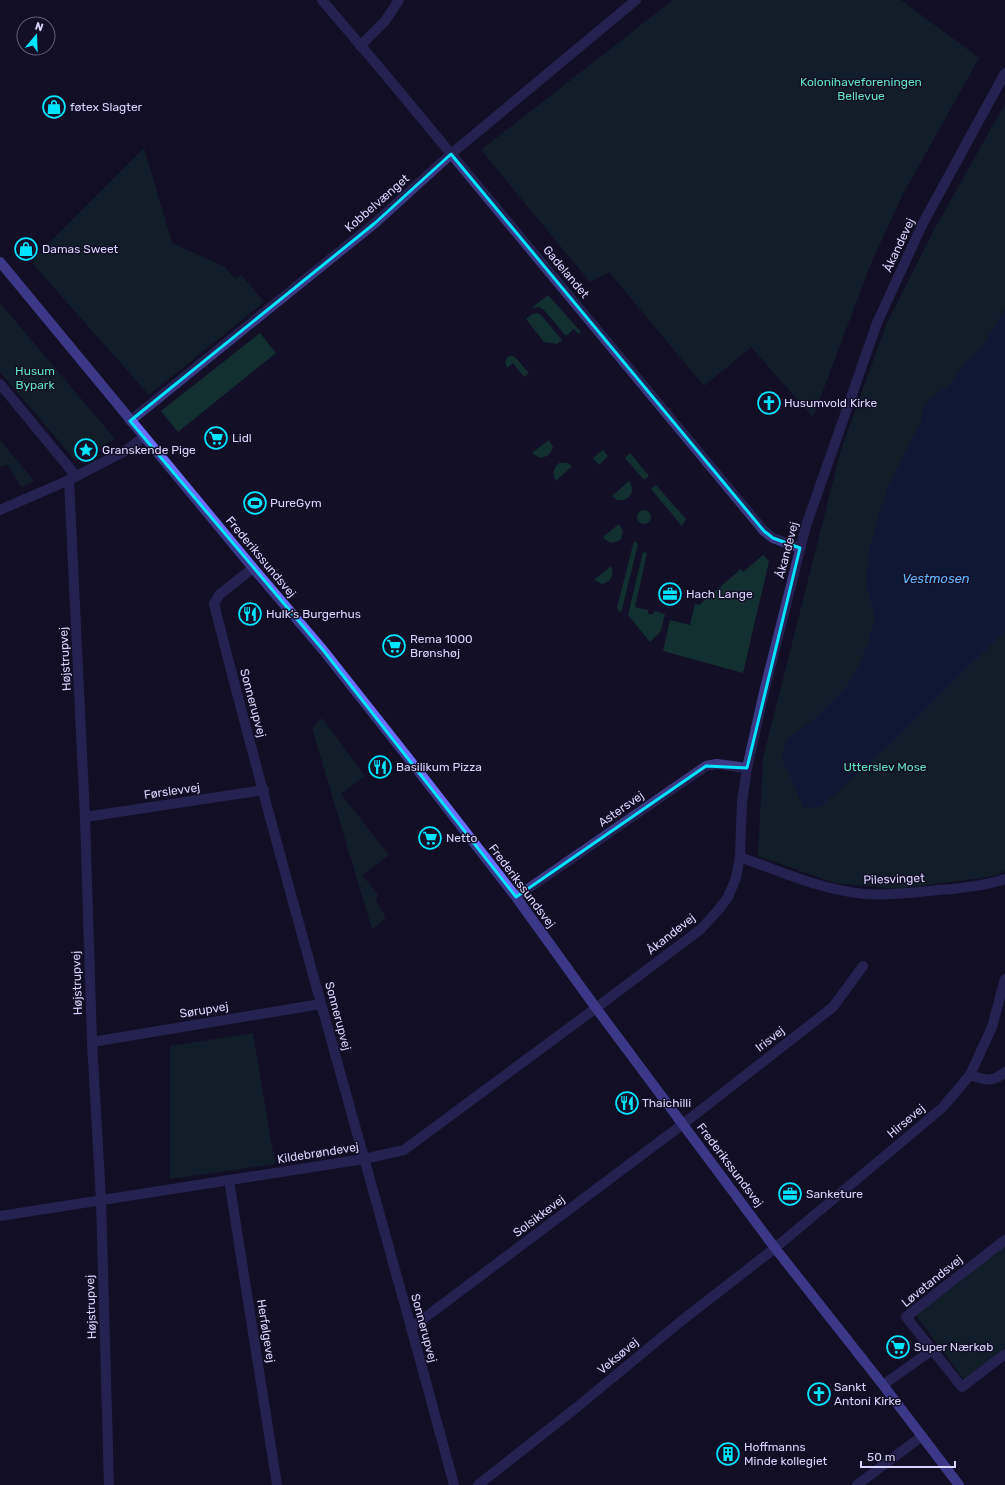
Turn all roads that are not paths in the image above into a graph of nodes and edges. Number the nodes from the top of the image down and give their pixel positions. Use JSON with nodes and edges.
{"nodes":[{"id":1,"x":322,"y":0,"type":"edge"},
{"id":2,"x":398,"y":0,"type":"edge"},
{"id":3,"x":636,"y":0,"type":"edge"},
{"id":4,"x":360,"y":46,"type":"junction"},
{"id":5,"x":1005,"y":73,"type":"edge"},
{"id":6,"x":451,"y":154,"type":"junction"},
{"id":7,"x":0,"y":262,"type":"edge"},
{"id":8,"x":0,"y":384,"type":"edge"},
{"id":9,"x":130,"y":421,"type":"junction"},
{"id":10,"x":144,"y":437,"type":"junction"},
{"id":11,"x":72,"y":478,"type":"junction"},
{"id":12,"x":0,"y":510,"type":"edge"},
{"id":13,"x":800,"y":548,"type":"junction"},
{"id":14,"x":253,"y":568,"type":"junction"},
{"id":15,"x":747,"y":768,"type":"junction"},
{"id":16,"x":264,"y":790,"type":"junction"},
{"id":17,"x":85,"y":817,"type":"junction"},
{"id":18,"x":740,"y":857,"type":"junction"},
{"id":19,"x":1005,"y":878,"type":"edge"},
{"id":20,"x":516,"y":897,"type":"junction"},
{"id":21,"x":863,"y":966,"type":"dead end"},
{"id":22,"x":1005,"y":979,"type":"edge"},
{"id":23,"x":321,"y":1004,"type":"junction"},
{"id":24,"x":596,"y":1008,"type":"junction"},
{"id":25,"x":92,"y":1042,"type":"junction"},
{"id":26,"x":1005,"y":1072,"type":"edge"},
{"id":27,"x":970,"y":1075,"type":"junction"},
{"id":28,"x":683,"y":1124,"type":"junction"},
{"id":29,"x":364,"y":1159,"type":"junction"},
{"id":30,"x":230,"y":1180,"type":"junction"},
{"id":31,"x":101,"y":1200,"type":"junction"},
{"id":32,"x":0,"y":1216,"type":"edge"},
{"id":33,"x":1005,"y":1240,"type":"edge"},
{"id":34,"x":775,"y":1248,"type":"junction"},
{"id":35,"x":411,"y":1328,"type":"junction"},
{"id":36,"x":932,"y":1350,"type":"junction"},
{"id":37,"x":1005,"y":1354,"type":"edge"},
{"id":38,"x":883,"y":1385,"type":"junction"},
{"id":39,"x":922,"y":1436,"type":"junction"},
{"id":40,"x":110,"y":1485,"type":"edge"},
{"id":41,"x":276,"y":1485,"type":"edge"},
{"id":42,"x":454,"y":1485,"type":"edge"},
{"id":43,"x":478,"y":1485,"type":"edge"},
{"id":44,"x":857,"y":1485,"type":"edge"},
{"id":45,"x":959,"y":1485,"type":"edge"}],
"edges":[{"from":1,"to":4,"type":"street","name":"Gadelandet"},
{"from":2,"to":4,"type":"street"},
{"from":3,"to":6,"type":"street","name":"Kobbelvænget"},
{"from":4,"to":6,"type":"street","name":"Gadelandet"},
{"from":5,"to":13,"type":"street","name":"Åkandevej"},
{"from":6,"to":9,"type":"street","name":"Kobbelvænget"},
{"from":6,"to":13,"type":"street","name":"Gadelandet"},
{"from":7,"to":9,"type":"main road","name":"Frederikssundsvej"},
{"from":8,"to":11,"type":"street"},
{"from":9,"to":10,"type":"main road","name":"Frederikssundsvej"},
{"from":10,"to":11,"type":"street"},
{"from":10,"to":14,"type":"main road","name":"Frederikssundsvej"},
{"from":11,"to":12,"type":"street"},
{"from":11,"to":17,"type":"street","name":"Højstrupvej"},
{"from":13,"to":15,"type":"street","name":"Åkandevej"},
{"from":14,"to":16,"type":"street","name":"Sonnerupvej"},
{"from":14,"to":20,"type":"main road","name":"Frederikssundsvej"},
{"from":15,"to":18,"type":"street","name":"Åkandevej"},
{"from":15,"to":20,"type":"street","name":"Astersvej"},
{"from":16,"to":17,"type":"street","name":"Førslevvej"},
{"from":16,"to":23,"type":"street","name":"Sonnerupvej"},
{"from":17,"to":25,"type":"street","name":"Højstrupvej"},
{"from":18,"to":19,"type":"street","name":"Pilesvinget"},
{"from":18,"to":24,"type":"street","name":"Åkandevej"},
{"from":20,"to":24,"type":"main road","name":"Frederikssundsvej"},
{"from":21,"to":28,"type":"street","name":"Irisvej"},
{"from":22,"to":27,"type":"street","name":"Hirsevej"},
{"from":23,"to":25,"type":"street","name":"Sørupvej"},
{"from":23,"to":29,"type":"street","name":"Sonnerupvej"},
{"from":24,"to":28,"type":"main road","name":"Frederikssundsvej"},
{"from":24,"to":29,"type":"street","name":"Kildebrøndevej"},
{"from":25,"to":31,"type":"street","name":"Højstrupvej"},
{"from":26,"to":27,"type":"street"},
{"from":27,"to":34,"type":"street","name":"Hirsevej"},
{"from":28,"to":34,"type":"main road","name":"Frederikssundsvej"},
{"from":28,"to":35,"type":"street","name":"Solsikkevej"},
{"from":29,"to":30,"type":"street","name":"Kildebrøndevej"},
{"from":29,"to":35,"type":"street","name":"Sonnerupvej"},
{"from":30,"to":31,"type":"street","name":"Kildebrøndevej"},
{"from":30,"to":41,"type":"street","name":"Herfølgevej"},
{"from":31,"to":32,"type":"street","name":"Kildebrøndevej"},
{"from":31,"to":40,"type":"street","name":"Højstrupvej"},
{"from":33,"to":36,"type":"street","name":"Løvetandsvej"},
{"from":34,"to":38,"type":"main road","name":"Frederikssundsvej"},
{"from":34,"to":43,"type":"street","name":"Veksøvej"},
{"from":35,"to":42,"type":"street","name":"Sonnerupvej"},
{"from":36,"to":37,"type":"street","name":"Løvetandsvej"},
{"from":36,"to":38,"type":"street"},
{"from":38,"to":39,"type":"main road","name":"Frederikssundsvej"},
{"from":39,"to":44,"type":"street"},
{"from":39,"to":45,"type":"main road","name":"Frederikssundsvej"}]}
